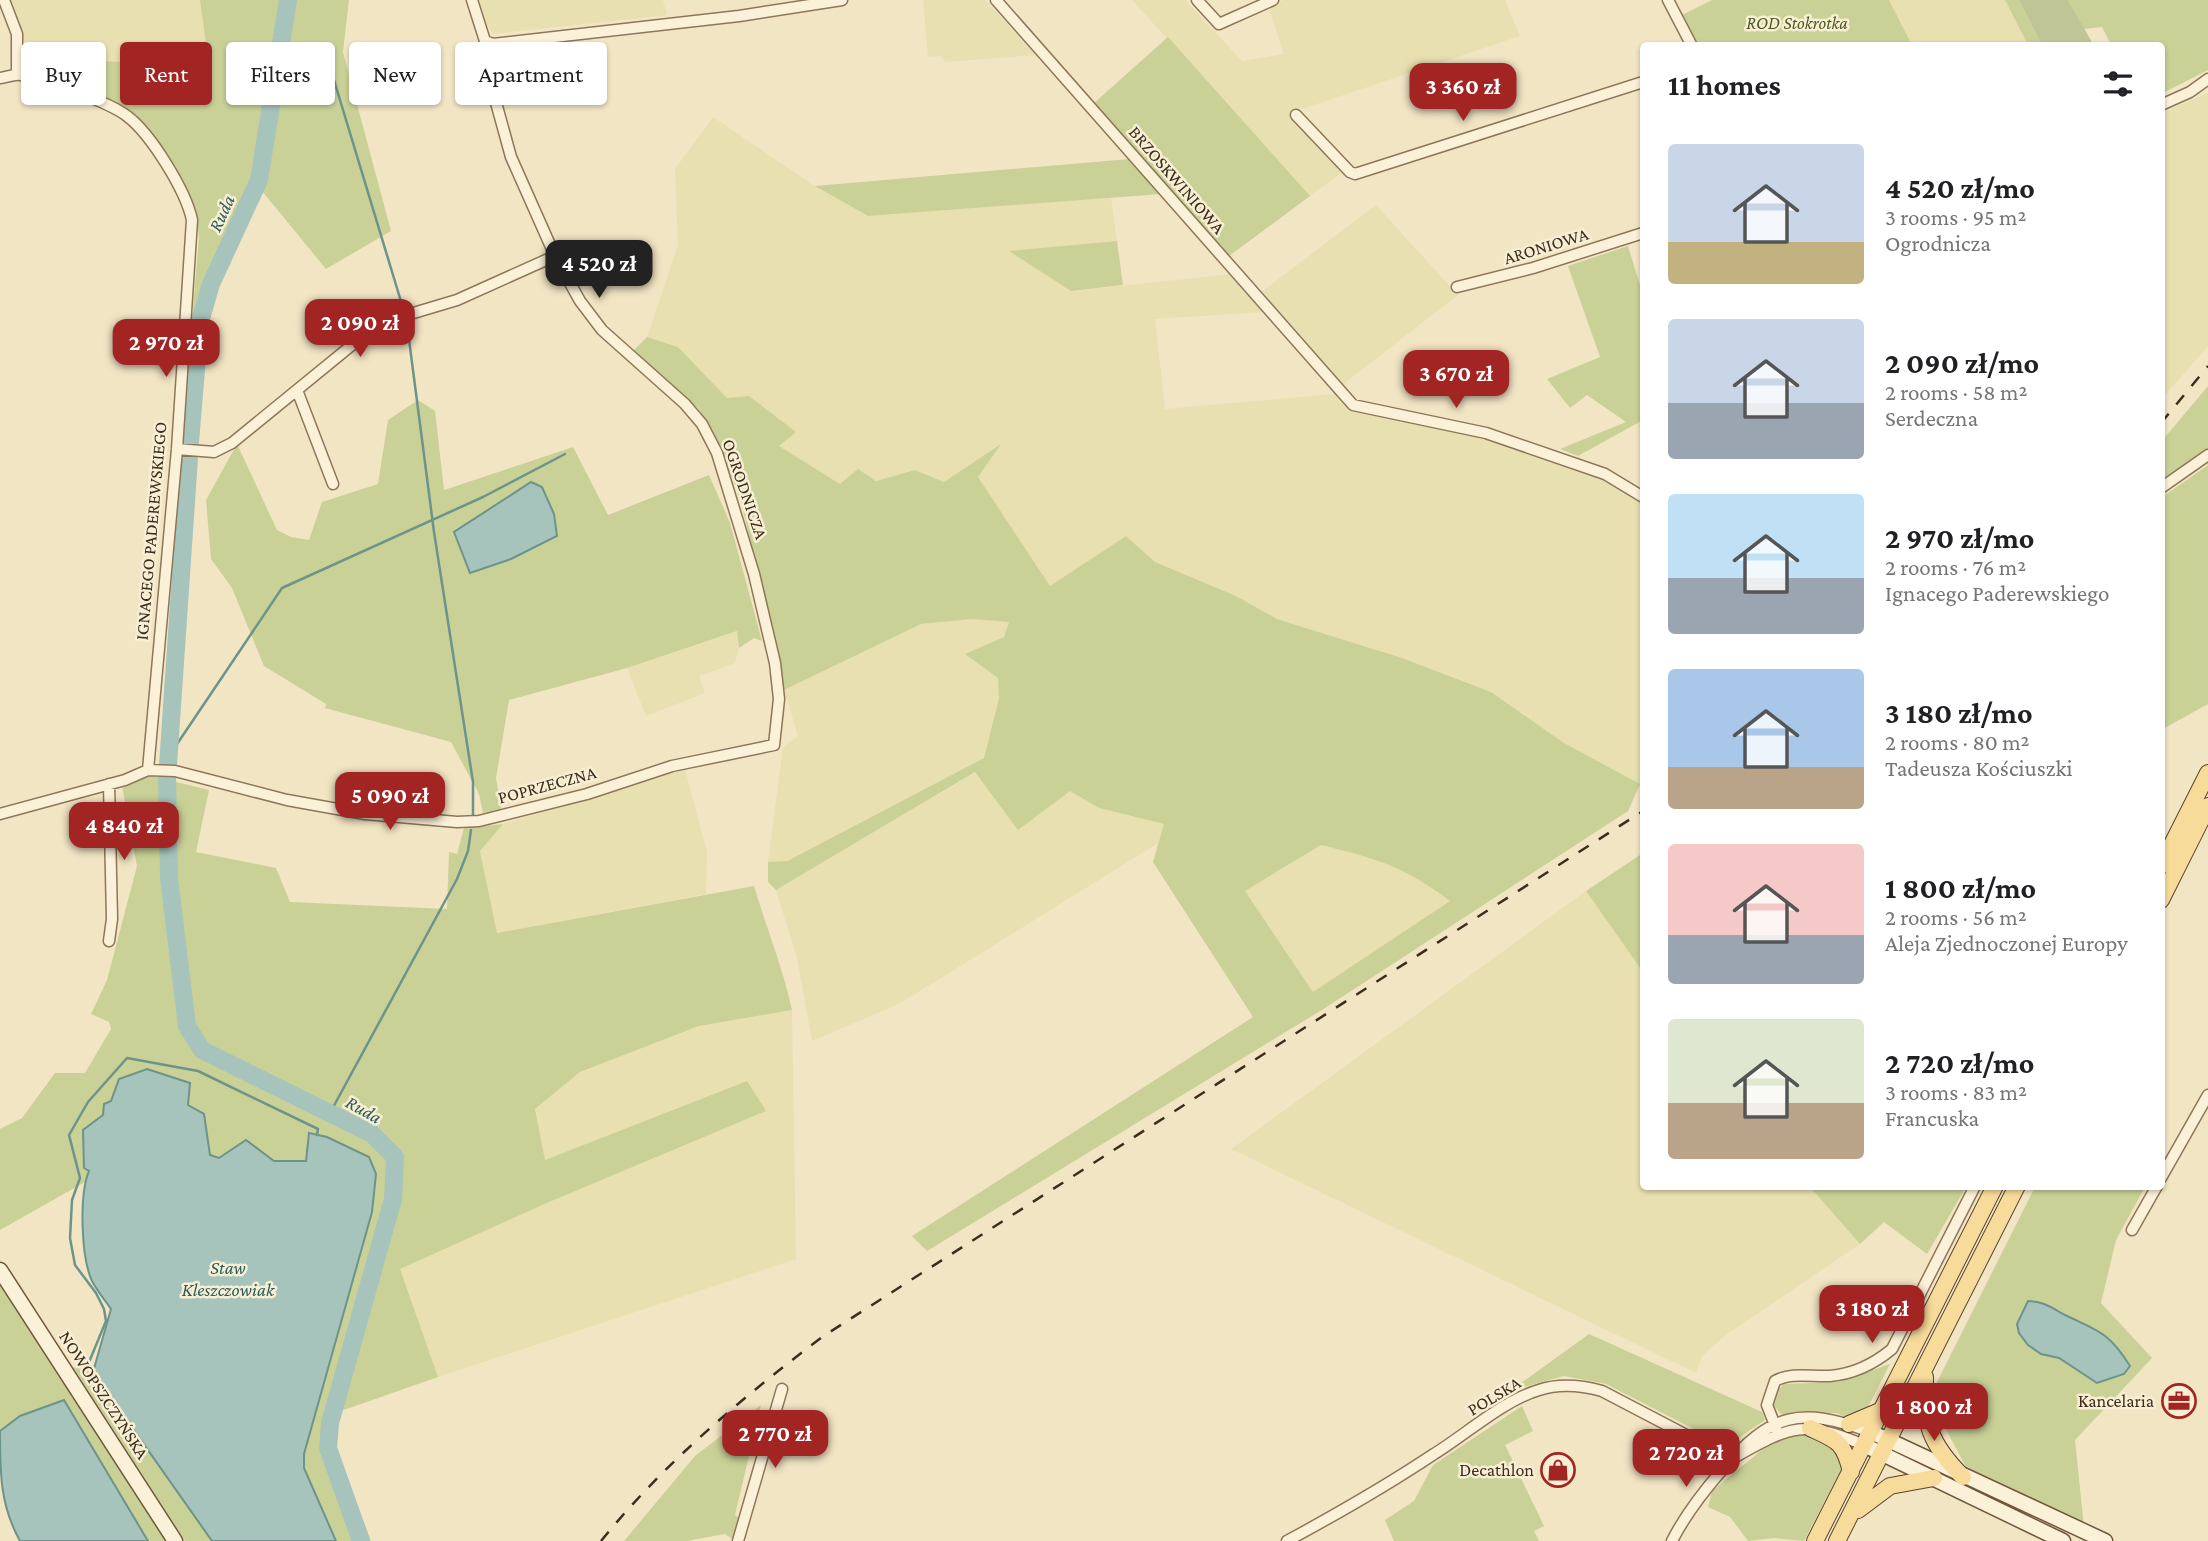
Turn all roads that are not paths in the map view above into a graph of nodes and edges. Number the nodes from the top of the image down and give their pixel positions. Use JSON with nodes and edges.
{"nodes":[{"id":1,"x":4,"y":0,"type":"edge"},
{"id":2,"x":472,"y":0,"type":"edge"},
{"id":3,"x":842,"y":0,"type":"edge"},
{"id":4,"x":996,"y":0,"type":"edge"},
{"id":5,"x":1196,"y":0,"type":"edge"},
{"id":6,"x":1273,"y":0,"type":"edge"},
{"id":7,"x":1668,"y":0,"type":"edge"},
{"id":8,"x":485,"y":41,"type":"junction"},
{"id":9,"x":1690,"y":42,"type":"edge"},
{"id":10,"x":17,"y":75,"type":"junction"},
{"id":11,"x":0,"y":79,"type":"edge"},
{"id":12,"x":2208,"y":79,"type":"edge"},
{"id":13,"x":1640,"y":83,"type":"edge"},
{"id":14,"x":2165,"y":103,"type":"edge"},
{"id":15,"x":1296,"y":115,"type":"dead end"},
{"id":16,"x":1640,"y":234,"type":"edge"},
{"id":17,"x":555,"y":256,"type":"junction"},
{"id":18,"x":1457,"y":287,"type":"dead end"},
{"id":19,"x":297,"y":390,"type":"junction"},
{"id":20,"x":177,"y":449,"type":"junction"},
{"id":21,"x":2208,"y":455,"type":"edge"},
{"id":22,"x":333,"y":484,"type":"dead end"},
{"id":23,"x":2165,"y":485,"type":"edge"},
{"id":24,"x":1640,"y":494,"type":"edge"},
{"id":25,"x":774,"y":745,"type":"joint"},
{"id":26,"x":148,"y":769,"type":"junction"},
{"id":27,"x":2208,"y":773,"type":"edge"},
{"id":28,"x":109,"y":784,"type":"junction"},
{"id":29,"x":2208,"y":806,"type":"edge"},
{"id":30,"x":0,"y":814,"type":"edge"},
{"id":31,"x":2165,"y":858,"type":"edge"},
{"id":32,"x":2165,"y":892,"type":"edge"},
{"id":33,"x":109,"y":941,"type":"dead end"},
{"id":34,"x":2208,"y":1095,"type":"edge"},
{"id":35,"x":2165,"y":1171,"type":"edge"},
{"id":36,"x":1973,"y":1190,"type":"edge"},
{"id":37,"x":1993,"y":1190,"type":"edge"},
{"id":38,"x":2015,"y":1190,"type":"edge"},
{"id":39,"x":2155,"y":1190,"type":"edge"},
{"id":40,"x":2132,"y":1230,"type":"dead end"},
{"id":41,"x":0,"y":1270,"type":"edge"},
{"id":42,"x":1925,"y":1370,"type":"junction"},
{"id":43,"x":782,"y":1389,"type":"dead end"},
{"id":44,"x":1882,"y":1410,"type":"junction"},
{"id":45,"x":1849,"y":1424,"type":"junction"},
{"id":46,"x":1776,"y":1428,"type":"junction"},
{"id":47,"x":1810,"y":1428,"type":"junction"},
{"id":48,"x":1867,"y":1439,"type":"junction"},
{"id":49,"x":1885,"y":1447,"type":"junction"},
{"id":50,"x":1732,"y":1459,"type":"junction"},
{"id":51,"x":1850,"y":1472,"type":"junction"},
{"id":52,"x":1963,"y":1477,"type":"junction"},
{"id":53,"x":1934,"y":1478,"type":"junction"},
{"id":54,"x":1849,"y":1519,"type":"junction"},
{"id":55,"x":175,"y":1541,"type":"edge"},
{"id":56,"x":738,"y":1541,"type":"edge"},
{"id":57,"x":1287,"y":1541,"type":"edge"},
{"id":58,"x":1672,"y":1541,"type":"edge"},
{"id":59,"x":1815,"y":1541,"type":"edge"},
{"id":60,"x":1837,"y":1541,"type":"edge"},
{"id":61,"x":2063,"y":1541,"type":"edge"},
{"id":62,"x":2105,"y":1541,"type":"edge"}],
"edges":[{"from":1,"to":10,"type":"street"},
{"from":2,"to":8,"type":"street","name":"OGRODNICZA"},
{"from":3,"to":8,"type":"street"},
{"from":4,"to":24,"type":"street","name":"BRZOSKWINIOWA"},
{"from":5,"to":6,"type":"street"},
{"from":7,"to":9,"type":"street"},
{"from":8,"to":17,"type":"street","name":"OGRODNICZA"},
{"from":10,"to":11,"type":"street"},
{"from":10,"to":20,"type":"street","name":"IGNACEGO PADEREWSKIEGO"},
{"from":12,"to":14,"type":"street"},
{"from":13,"to":15,"type":"street"},
{"from":16,"to":18,"type":"street","name":"ARONIOWA"},
{"from":17,"to":19,"type":"street"},
{"from":17,"to":25,"type":"street","name":"OGRODNICZA"},
{"from":19,"to":20,"type":"street"},
{"from":19,"to":22,"type":"street"},
{"from":20,"to":26,"type":"street","name":"IGNACEGO PADEREWSKIEGO"},
{"from":21,"to":23,"type":"street"},
{"from":25,"to":26,"type":"street","name":"POPRZECZNA"},
{"from":26,"to":28,"type":"street","name":"POPRZECZNA"},
{"from":27,"to":31,"type":"main road"},
{"from":28,"to":30,"type":"street","name":"POPRZECZNA"},
{"from":28,"to":33,"type":"street"},
{"from":29,"to":32,"type":"main road"},
{"from":34,"to":35,"type":"street"},
{"from":36,"to":46,"type":"street"},
{"from":37,"to":44,"type":"main road"},
{"from":38,"to":42,"type":"main road"},
{"from":39,"to":40,"type":"street"},
{"from":41,"to":55,"type":"main road","name":"NOWOPSZCZYŃSKA"},
{"from":42,"to":49,"type":"main road"},
{"from":42,"to":52,"type":"main road"},
{"from":43,"to":56,"type":"street"},
{"from":44,"to":45,"type":"main road"},
{"from":44,"to":48,"type":"main road"},
{"from":45,"to":46,"type":"street"},
{"from":45,"to":48,"type":"street"},
{"from":46,"to":47,"type":"street"},
{"from":46,"to":50,"type":"street"},
{"from":47,"to":48,"type":"street"},
{"from":47,"to":51,"type":"main road"},
{"from":48,"to":49,"type":"main road"},
{"from":48,"to":51,"type":"main road"},
{"from":49,"to":52,"type":"main road"},
{"from":49,"to":53,"type":"main road"},
{"from":49,"to":54,"type":"main road"},
{"from":50,"to":57,"type":"street","name":"POLSKA"},
{"from":50,"to":58,"type":"street"},
{"from":51,"to":59,"type":"main road"},
{"from":52,"to":62,"type":"main road"},
{"from":53,"to":54,"type":"main road"},
{"from":53,"to":61,"type":"main road"},
{"from":54,"to":60,"type":"main road"}]}
